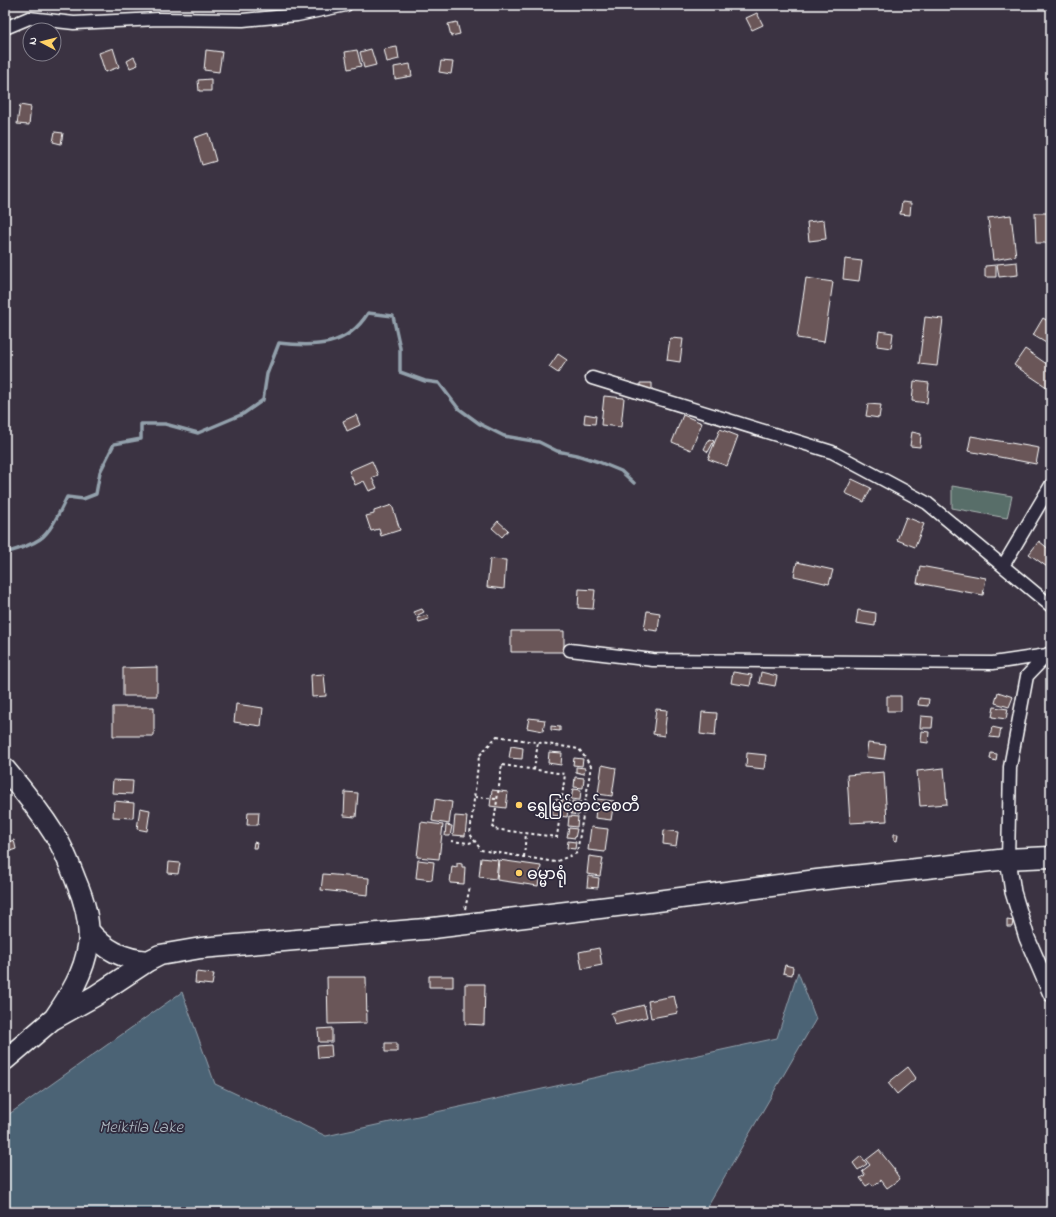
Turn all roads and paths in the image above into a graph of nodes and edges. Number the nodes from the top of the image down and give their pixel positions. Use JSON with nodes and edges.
{"nodes":[{"id":1,"x":346,"y":5,"type":"edge"},
{"id":2,"x":5,"y":28,"type":"edge"},
{"id":3,"x":592,"y":378,"type":"dead end"},
{"id":4,"x":1051,"y":485,"type":"edge"},
{"id":5,"x":1003,"y":566,"type":"junction"},
{"id":6,"x":1051,"y":606,"type":"edge"},
{"id":7,"x":570,"y":650,"type":"dead end"},
{"id":8,"x":1049,"y":654,"type":"edge"},
{"id":9,"x":538,"y":742,"type":"junction"},
{"id":10,"x":5,"y":768,"type":"edge"},
{"id":11,"x":534,"y":770,"type":"junction"},
{"id":12,"x":474,"y":797,"type":"junction"},
{"id":13,"x":497,"y":799,"type":"junction"},
{"id":14,"x":561,"y":805,"type":"junction"},
{"id":15,"x":584,"y":808,"type":"junction"},
{"id":16,"x":526,"y":833,"type":"junction"},
{"id":17,"x":451,"y":841,"type":"dead end"},
{"id":18,"x":475,"y":841,"type":"junction"},
{"id":19,"x":524,"y":857,"type":"junction"},
{"id":20,"x":1051,"y":857,"type":"edge"},
{"id":21,"x":1008,"y":859,"type":"junction"},
{"id":22,"x":470,"y":888,"type":"dead end"},
{"id":23,"x":462,"y":924,"type":"junction"},
{"id":24,"x":89,"y":931,"type":"junction"},
{"id":25,"x":148,"y":961,"type":"junction"},
{"id":26,"x":1051,"y":994,"type":"edge"},
{"id":27,"x":52,"y":1020,"type":"junction"},
{"id":28,"x":5,"y":1060,"type":"edge"}],
"edges":[{"from":1,"to":2,"type":"street"},
{"from":3,"to":5,"type":"street"},
{"from":4,"to":5,"type":"street"},
{"from":5,"to":6,"type":"street"},
{"from":7,"to":8,"type":"street"},
{"from":8,"to":21,"type":"street"},
{"from":9,"to":11,"type":"path"},
{"from":9,"to":12,"type":"path"},
{"from":9,"to":15,"type":"path"},
{"from":10,"to":24,"type":"highway"},
{"from":11,"to":13,"type":"path"},
{"from":11,"to":14,"type":"path"},
{"from":12,"to":13,"type":"path"},
{"from":12,"to":18,"type":"path"},
{"from":13,"to":16,"type":"path"},
{"from":14,"to":15,"type":"path"},
{"from":14,"to":16,"type":"path"},
{"from":15,"to":19,"type":"path"},
{"from":16,"to":19,"type":"path"},
{"from":17,"to":18,"type":"path"},
{"from":18,"to":19,"type":"path"},
{"from":20,"to":21,"type":"highway"},
{"from":21,"to":23,"type":"highway"},
{"from":21,"to":26,"type":"street"},
{"from":22,"to":23,"type":"path"},
{"from":23,"to":25,"type":"highway"},
{"from":24,"to":25,"type":"highway"},
{"from":24,"to":27,"type":"highway"},
{"from":25,"to":27,"type":"highway"},
{"from":27,"to":28,"type":"highway"}]}
